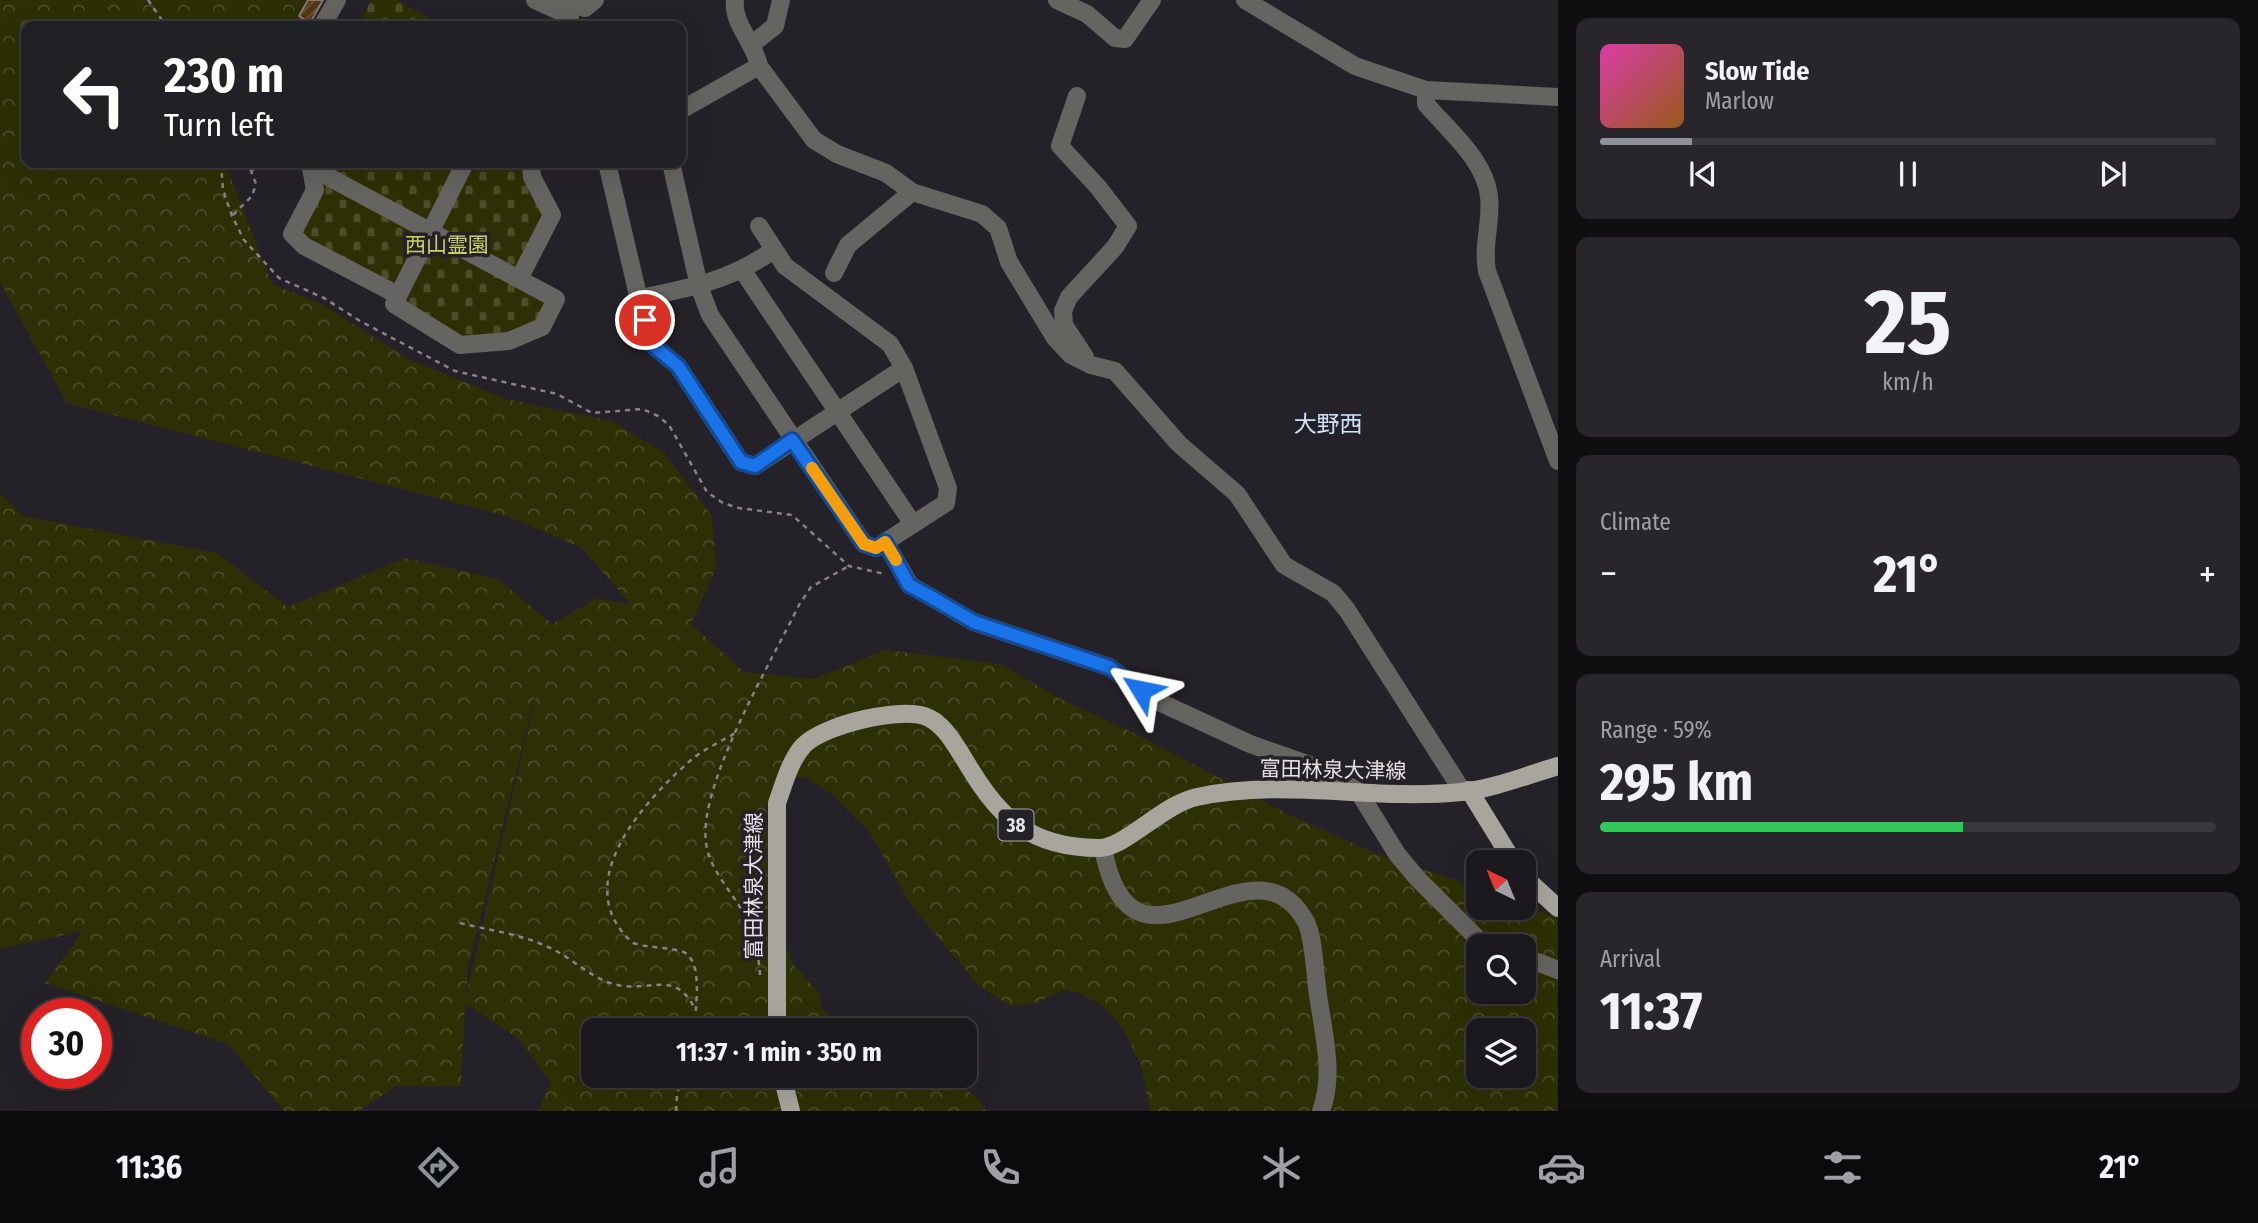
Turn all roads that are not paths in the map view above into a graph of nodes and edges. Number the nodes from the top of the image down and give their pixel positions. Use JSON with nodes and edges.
{"nodes":[{"id":1,"x":337,"y":0,"type":"edge"},
{"id":2,"x":595,"y":0,"type":"edge"},
{"id":3,"x":781,"y":0,"type":"edge"},
{"id":4,"x":1057,"y":0,"type":"edge"},
{"id":5,"x":1152,"y":0,"type":"edge"},
{"id":6,"x":1245,"y":0,"type":"edge"},
{"id":7,"x":539,"y":1,"type":"edge"},
{"id":8,"x":731,"y":4,"type":"edge"},
{"id":9,"x":567,"y":8,"type":"edge"},
{"id":10,"x":325,"y":21,"type":"edge"},
{"id":11,"x":751,"y":45,"type":"junction"},
{"id":12,"x":759,"y":66,"type":"junction"},
{"id":13,"x":1426,"y":90,"type":"junction"},
{"id":14,"x":1077,"y":96,"type":"dead end"},
{"id":15,"x":1558,"y":97,"type":"edge"},
{"id":16,"x":686,"y":107,"type":"edge"},
{"id":17,"x":311,"y":168,"type":"edge"},
{"id":18,"x":315,"y":168,"type":"edge"},
{"id":19,"x":462,"y":168,"type":"edge"},
{"id":20,"x":531,"y":168,"type":"edge"},
{"id":21,"x":608,"y":168,"type":"edge"},
{"id":22,"x":672,"y":168,"type":"edge"},
{"id":23,"x":912,"y":191,"type":"junction"},
{"id":24,"x":759,"y":226,"type":"dead end"},
{"id":25,"x":430,"y":230,"type":"junction"},
{"id":26,"x":772,"y":251,"type":"junction"},
{"id":27,"x":743,"y":271,"type":"junction"},
{"id":28,"x":834,"y":273,"type":"dead end"},
{"id":29,"x":519,"y":279,"type":"junction"},
{"id":30,"x":699,"y":286,"type":"junction"},
{"id":31,"x":398,"y":295,"type":"junction"},
{"id":32,"x":640,"y":298,"type":"junction"},
{"id":33,"x":1091,"y":365,"type":"junction"},
{"id":34,"x":904,"y":368,"type":"junction"},
{"id":35,"x":838,"y":409,"type":"junction"},
{"id":36,"x":792,"y":440,"type":"junction"},
{"id":37,"x":1558,"y":461,"type":"edge"},
{"id":38,"x":913,"y":524,"type":"junction"},
{"id":39,"x":885,"y":542,"type":"junction"},
{"id":40,"x":1558,"y":766,"type":"edge"},
{"id":41,"x":1358,"y":791,"type":"junction"},
{"id":42,"x":1466,"y":791,"type":"junction"},
{"id":43,"x":1103,"y":848,"type":"junction"},
{"id":44,"x":1505,"y":850,"type":"edge"},
{"id":45,"x":1536,"y":888,"type":"edge"},
{"id":46,"x":1558,"y":908,"type":"edge"},
{"id":47,"x":1473,"y":934,"type":"edge"},
{"id":48,"x":1536,"y":962,"type":"edge"},
{"id":49,"x":1558,"y":970,"type":"edge"},
{"id":50,"x":777,"y":1018,"type":"edge"},
{"id":51,"x":785,"y":1088,"type":"edge"},
{"id":52,"x":791,"y":1111,"type":"edge"},
{"id":53,"x":1321,"y":1111,"type":"edge"}],
"edges":[{"from":1,"to":10,"type":"street"},
{"from":2,"to":9,"type":"street"},
{"from":3,"to":11,"type":"street"},
{"from":4,"to":5,"type":"street"},
{"from":6,"to":13,"type":"street"},
{"from":7,"to":9,"type":"street"},
{"from":8,"to":11,"type":"street"},
{"from":11,"to":12,"type":"street"},
{"from":12,"to":16,"type":"street"},
{"from":12,"to":23,"type":"street"},
{"from":13,"to":15,"type":"street"},
{"from":13,"to":37,"type":"street"},
{"from":14,"to":33,"type":"street"},
{"from":17,"to":31,"type":"street"},
{"from":18,"to":25,"type":"street"},
{"from":19,"to":25,"type":"street"},
{"from":20,"to":29,"type":"street"},
{"from":21,"to":32,"type":"street"},
{"from":22,"to":30,"type":"street"},
{"from":23,"to":28,"type":"street"},
{"from":23,"to":33,"type":"street"},
{"from":24,"to":26,"type":"street"},
{"from":25,"to":29,"type":"street"},
{"from":25,"to":31,"type":"street"},
{"from":26,"to":27,"type":"street"},
{"from":26,"to":34,"type":"street"},
{"from":27,"to":30,"type":"street"},
{"from":27,"to":35,"type":"street"},
{"from":29,"to":31,"type":"street"},
{"from":30,"to":32,"type":"street"},
{"from":30,"to":36,"type":"street"},
{"from":32,"to":36,"type":"street"},
{"from":33,"to":42,"type":"street"},
{"from":34,"to":35,"type":"street"},
{"from":34,"to":38,"type":"street"},
{"from":35,"to":36,"type":"street"},
{"from":35,"to":38,"type":"street"},
{"from":36,"to":39,"type":"street"},
{"from":38,"to":39,"type":"street"},
{"from":39,"to":41,"type":"street"},
{"from":40,"to":42,"type":"main road","name":"富田林泉大津線"},
{"from":41,"to":42,"type":"main road","name":"富田林泉大津線"},
{"from":41,"to":43,"type":"main road","name":"富田林泉大津線"},
{"from":41,"to":47,"type":"street"},
{"from":42,"to":44,"type":"main road"},
{"from":43,"to":50,"type":"main road","name":"富田林泉大津線","number":"38"},
{"from":43,"to":53,"type":"street"},
{"from":45,"to":46,"type":"main road"},
{"from":48,"to":49,"type":"street"},
{"from":51,"to":52,"type":"main road"}]}
